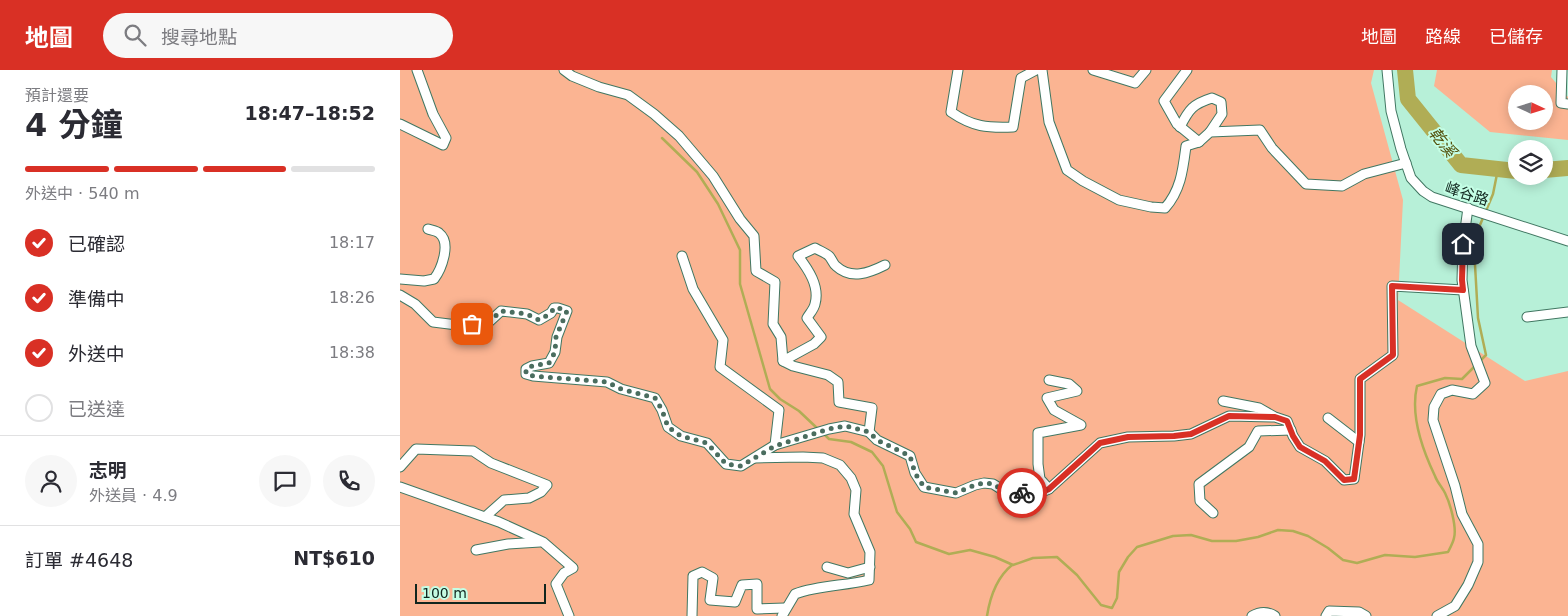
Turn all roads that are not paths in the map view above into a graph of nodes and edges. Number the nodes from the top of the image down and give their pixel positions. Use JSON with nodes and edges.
{"nodes":[{"id":1,"x":417,"y":70,"type":"edge"},
{"id":2,"x":564,"y":70,"type":"edge"},
{"id":3,"x":958,"y":70,"type":"edge"},
{"id":4,"x":1036,"y":70,"type":"edge"},
{"id":5,"x":1042,"y":70,"type":"edge"},
{"id":6,"x":1093,"y":70,"type":"edge"},
{"id":7,"x":1146,"y":70,"type":"edge"},
{"id":8,"x":1187,"y":70,"type":"edge"},
{"id":9,"x":1387,"y":70,"type":"edge"},
{"id":10,"x":1562,"y":70,"type":"edge"},
{"id":11,"x":1568,"y":104,"type":"edge"},
{"id":12,"x":400,"y":124,"type":"edge"},
{"id":13,"x":1180,"y":127,"type":"junction"},
{"id":14,"x":1210,"y":132,"type":"junction"},
{"id":15,"x":1199,"y":142,"type":"junction"},
{"id":16,"x":1406,"y":164,"type":"junction"},
{"id":17,"x":1468,"y":208,"type":"junction"},
{"id":18,"x":428,"y":229,"type":"dead end"},
{"id":19,"x":1568,"y":241,"type":"edge"},
{"id":20,"x":682,"y":256,"type":"dead end"},
{"id":21,"x":885,"y":265,"type":"dead end"},
{"id":22,"x":400,"y":279,"type":"edge"},
{"id":23,"x":1463,"y":290,"type":"junction"},
{"id":24,"x":400,"y":295,"type":"edge"},
{"id":25,"x":1568,"y":312,"type":"edge"},
{"id":26,"x":1526,"y":317,"type":"dead end"},
{"id":27,"x":783,"y":361,"type":"junction"},
{"id":28,"x":1049,"y":380,"type":"dead end"},
{"id":29,"x":1223,"y":401,"type":"dead end"},
{"id":30,"x":1275,"y":417,"type":"junction"},
{"id":31,"x":1328,"y":418,"type":"dead end"},
{"id":32,"x":1291,"y":430,"type":"junction"},
{"id":33,"x":869,"y":432,"type":"junction"},
{"id":34,"x":1359,"y":442,"type":"junction"},
{"id":35,"x":775,"y":446,"type":"junction"},
{"id":36,"x":752,"y":458,"type":"junction"},
{"id":37,"x":400,"y":467,"type":"edge"},
{"id":38,"x":400,"y":487,"type":"edge"},
{"id":39,"x":1049,"y":489,"type":"junction"},
{"id":40,"x":1213,"y":513,"type":"dead end"},
{"id":41,"x":485,"y":517,"type":"junction"},
{"id":42,"x":543,"y":542,"type":"junction"},
{"id":43,"x":476,"y":550,"type":"dead end"},
{"id":44,"x":827,"y":567,"type":"dead end"},
{"id":45,"x":870,"y":567,"type":"junction"},
{"id":46,"x":784,"y":612,"type":"edge"},
{"id":47,"x":569,"y":616,"type":"edge"},
{"id":48,"x":692,"y":616,"type":"edge"},
{"id":49,"x":1252,"y":616,"type":"edge"},
{"id":50,"x":1275,"y":616,"type":"edge"},
{"id":51,"x":1326,"y":616,"type":"edge"},
{"id":52,"x":1366,"y":616,"type":"edge"},
{"id":53,"x":1436,"y":616,"type":"edge"}],
"edges":[{"from":1,"to":12,"type":"street"},
{"from":2,"to":27,"type":"street"},
{"from":3,"to":4,"type":"street"},
{"from":5,"to":15,"type":"street"},
{"from":6,"to":7,"type":"street"},
{"from":8,"to":13,"type":"street"},
{"from":9,"to":16,"type":"street","name":"峰谷路"},
{"from":10,"to":11,"type":"street"},
{"from":13,"to":14,"type":"street"},
{"from":13,"to":15,"type":"street"},
{"from":14,"to":15,"type":"street"},
{"from":14,"to":16,"type":"street"},
{"from":16,"to":17,"type":"street","name":"峰谷路"},
{"from":17,"to":19,"type":"street","name":"峰谷路"},
{"from":17,"to":23,"type":"street"},
{"from":18,"to":22,"type":"street"},
{"from":20,"to":35,"type":"street"},
{"from":21,"to":27,"type":"street"},
{"from":23,"to":34,"type":"street"},
{"from":23,"to":53,"type":"street"},
{"from":24,"to":36,"type":"street"},
{"from":25,"to":26,"type":"street"},
{"from":27,"to":33,"type":"street"},
{"from":28,"to":39,"type":"street"},
{"from":29,"to":30,"type":"street"},
{"from":30,"to":32,"type":"street"},
{"from":30,"to":39,"type":"street"},
{"from":31,"to":34,"type":"street"},
{"from":32,"to":34,"type":"street"},
{"from":32,"to":40,"type":"street"},
{"from":33,"to":35,"type":"street"},
{"from":33,"to":39,"type":"street"},
{"from":35,"to":36,"type":"street"},
{"from":36,"to":45,"type":"street"},
{"from":37,"to":41,"type":"street"},
{"from":38,"to":41,"type":"street"},
{"from":41,"to":42,"type":"street"},
{"from":42,"to":43,"type":"street"},
{"from":42,"to":47,"type":"street"},
{"from":44,"to":45,"type":"street"},
{"from":45,"to":46,"type":"street"},
{"from":46,"to":48,"type":"street"},
{"from":49,"to":50,"type":"street"},
{"from":51,"to":52,"type":"street"}]}
